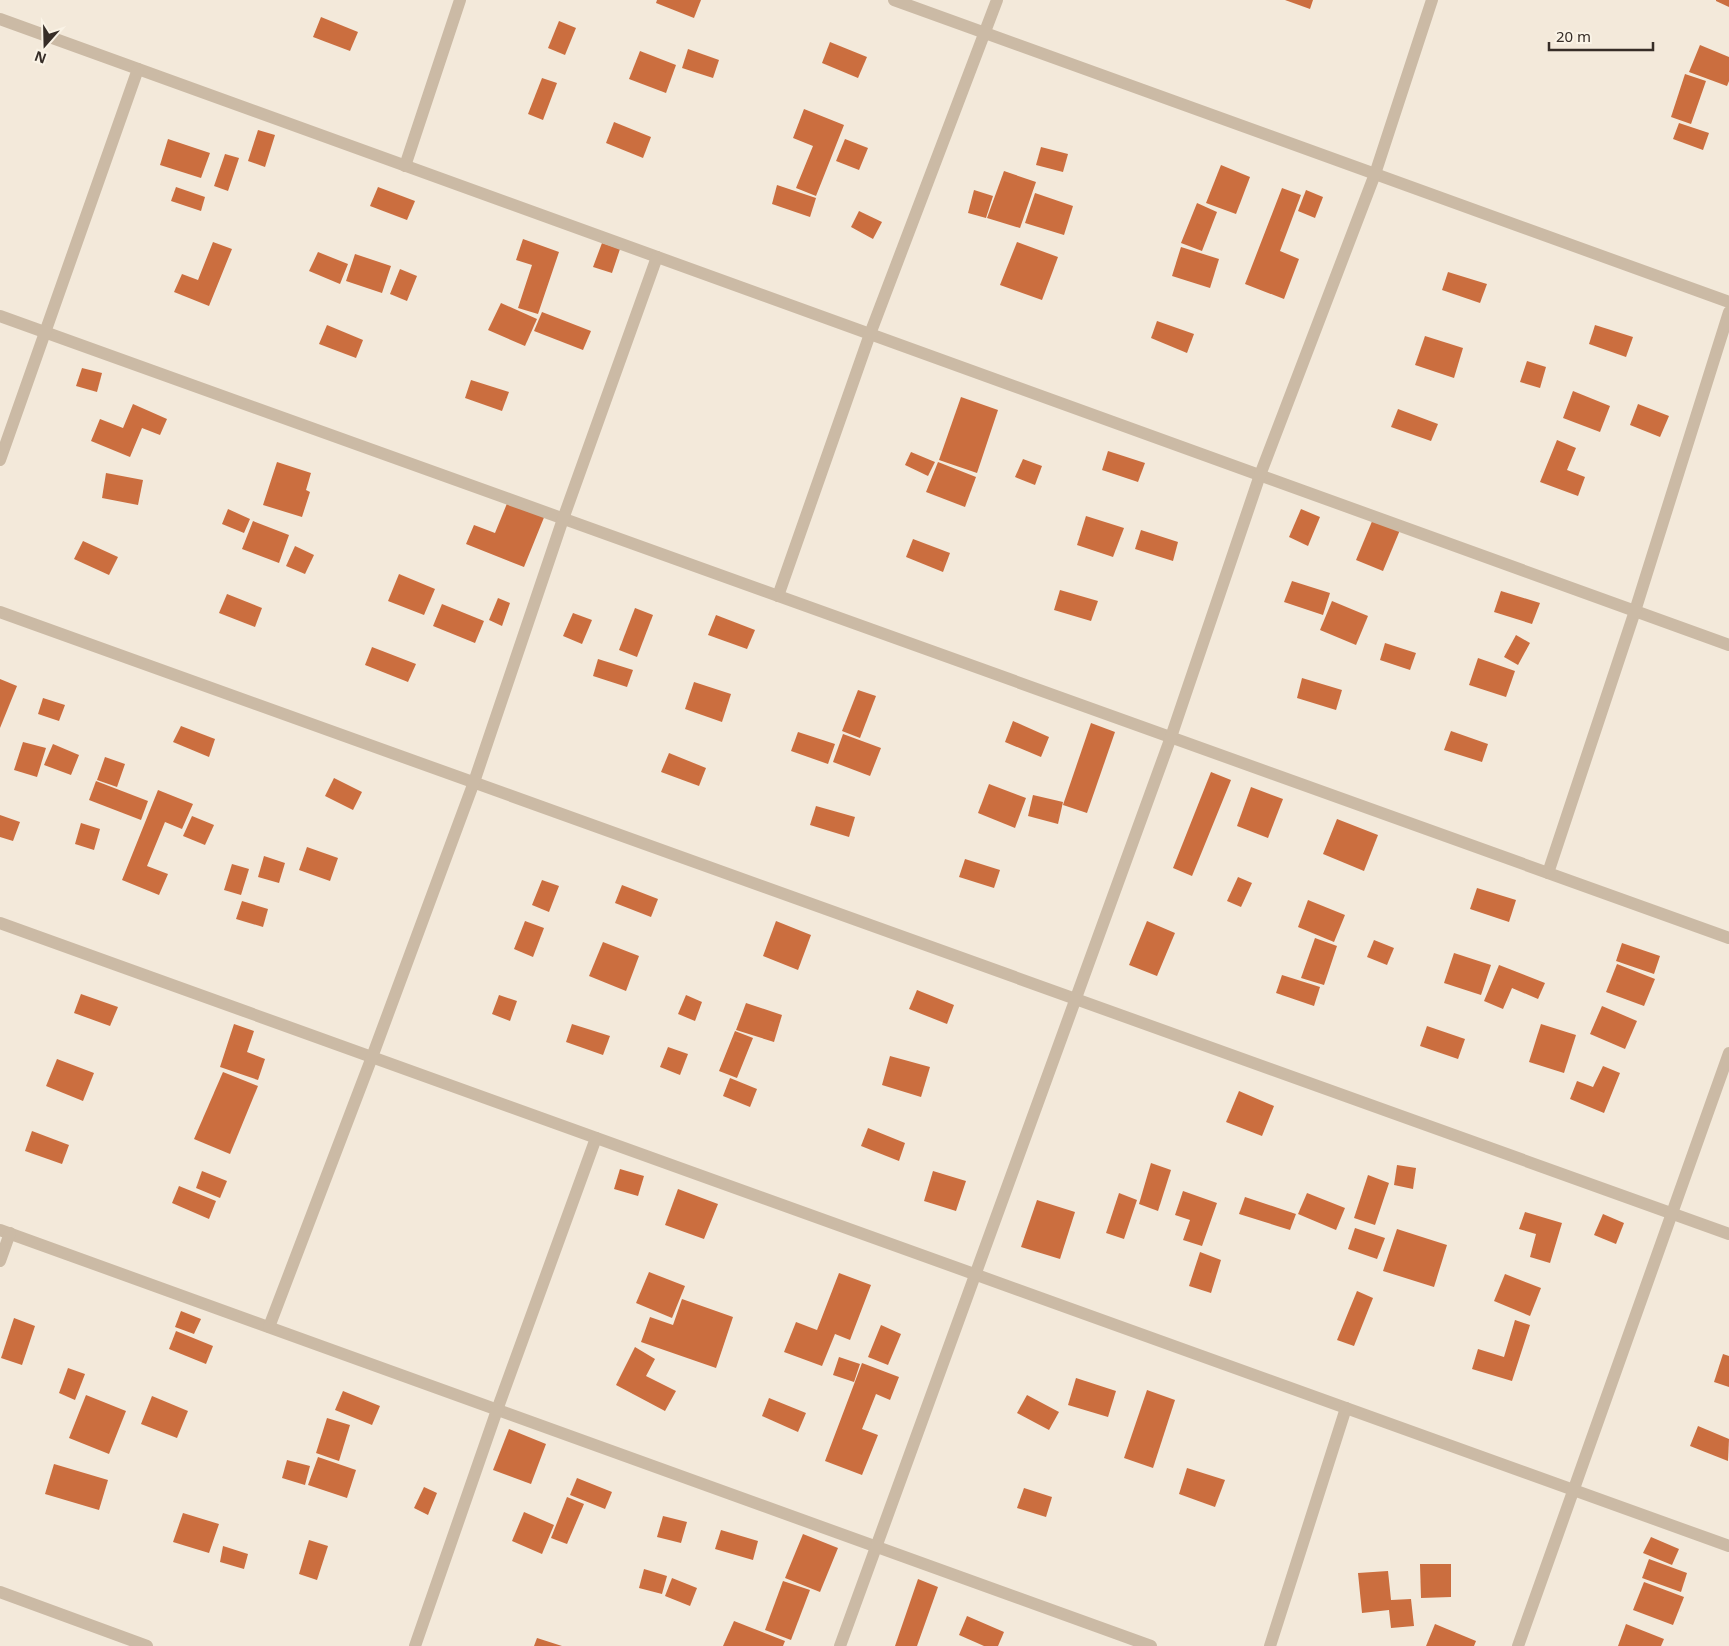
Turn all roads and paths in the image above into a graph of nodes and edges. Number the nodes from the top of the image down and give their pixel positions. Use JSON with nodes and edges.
{"nodes":[{"id":1,"x":460,"y":0,"type":"edge"},
{"id":2,"x":894,"y":0,"type":"edge"},
{"id":3,"x":997,"y":0,"type":"edge"},
{"id":4,"x":1432,"y":0,"type":"edge"},
{"id":5,"x":0,"y":19,"type":"edge"},
{"id":6,"x":984,"y":33,"type":"junction"},
{"id":7,"x":138,"y":69,"type":"junction"},
{"id":8,"x":405,"y":166,"type":"junction"},
{"id":9,"x":1374,"y":174,"type":"junction"},
{"id":10,"x":657,"y":257,"type":"junction"},
{"id":11,"x":1729,"y":302,"type":"edge"},
{"id":12,"x":1729,"y":312,"type":"edge"},
{"id":13,"x":0,"y":316,"type":"edge"},
{"id":14,"x":46,"y":332,"type":"junction"},
{"id":15,"x":870,"y":334,"type":"junction"},
{"id":16,"x":0,"y":460,"type":"edge"},
{"id":17,"x":1260,"y":475,"type":"junction"},
{"id":18,"x":563,"y":518,"type":"junction"},
{"id":19,"x":778,"y":596,"type":"junction"},
{"id":20,"x":1635,"y":611,"type":"junction"},
{"id":21,"x":0,"y":612,"type":"edge"},
{"id":22,"x":1729,"y":645,"type":"edge"},
{"id":23,"x":1171,"y":737,"type":"junction"},
{"id":24,"x":474,"y":782,"type":"junction"},
{"id":25,"x":1548,"y":873,"type":"junction"},
{"id":26,"x":0,"y":923,"type":"edge"},
{"id":27,"x":1729,"y":938,"type":"edge"},
{"id":28,"x":1075,"y":999,"type":"junction"},
{"id":29,"x":1729,"y":1052,"type":"edge"},
{"id":30,"x":372,"y":1057,"type":"junction"},
{"id":31,"x":596,"y":1138,"type":"junction"},
{"id":32,"x":1672,"y":1214,"type":"junction"},
{"id":33,"x":5,"y":1232,"type":"edge"},
{"id":34,"x":1729,"y":1234,"type":"edge"},
{"id":35,"x":0,"y":1261,"type":"edge"},
{"id":36,"x":975,"y":1275,"type":"junction"},
{"id":37,"x":269,"y":1327,"type":"junction"},
{"id":38,"x":1346,"y":1408,"type":"junction"},
{"id":39,"x":498,"y":1410,"type":"junction"},
{"id":40,"x":1574,"y":1490,"type":"junction"},
{"id":41,"x":876,"y":1546,"type":"junction"},
{"id":42,"x":1729,"y":1546,"type":"edge"},
{"id":43,"x":0,"y":1592,"type":"edge"},
{"id":44,"x":147,"y":1646,"type":"edge"},
{"id":45,"x":415,"y":1646,"type":"edge"},
{"id":46,"x":840,"y":1646,"type":"edge"},
{"id":47,"x":1151,"y":1646,"type":"edge"},
{"id":48,"x":1270,"y":1646,"type":"edge"},
{"id":49,"x":1518,"y":1646,"type":"edge"}],
"edges":[{"from":1,"to":8,"type":"street"},
{"from":2,"to":6,"type":"street"},
{"from":3,"to":6,"type":"street"},
{"from":4,"to":9,"type":"street"},
{"from":5,"to":7,"type":"street"},
{"from":6,"to":9,"type":"street"},
{"from":6,"to":15,"type":"street"},
{"from":7,"to":8,"type":"street"},
{"from":7,"to":14,"type":"street"},
{"from":8,"to":10,"type":"street"},
{"from":9,"to":11,"type":"street"},
{"from":9,"to":17,"type":"street"},
{"from":10,"to":15,"type":"street"},
{"from":10,"to":18,"type":"street"},
{"from":12,"to":20,"type":"street"},
{"from":13,"to":14,"type":"street"},
{"from":14,"to":16,"type":"street"},
{"from":14,"to":18,"type":"street"},
{"from":15,"to":17,"type":"street"},
{"from":15,"to":19,"type":"street"},
{"from":17,"to":20,"type":"street"},
{"from":17,"to":23,"type":"street"},
{"from":18,"to":19,"type":"street"},
{"from":18,"to":24,"type":"street"},
{"from":19,"to":23,"type":"street"},
{"from":20,"to":22,"type":"street"},
{"from":20,"to":25,"type":"street"},
{"from":21,"to":24,"type":"street"},
{"from":23,"to":25,"type":"street"},
{"from":23,"to":28,"type":"street"},
{"from":24,"to":28,"type":"street"},
{"from":24,"to":30,"type":"street"},
{"from":25,"to":27,"type":"street"},
{"from":26,"to":30,"type":"street"},
{"from":28,"to":32,"type":"street"},
{"from":28,"to":36,"type":"street"},
{"from":29,"to":32,"type":"street"},
{"from":30,"to":31,"type":"street"},
{"from":30,"to":37,"type":"street"},
{"from":31,"to":36,"type":"street"},
{"from":31,"to":39,"type":"street"},
{"from":32,"to":34,"type":"street"},
{"from":32,"to":40,"type":"street"},
{"from":33,"to":35,"type":"street"},
{"from":33,"to":37,"type":"street"},
{"from":36,"to":38,"type":"street"},
{"from":36,"to":41,"type":"street"},
{"from":37,"to":39,"type":"street"},
{"from":38,"to":40,"type":"street"},
{"from":38,"to":48,"type":"street"},
{"from":39,"to":41,"type":"street"},
{"from":39,"to":45,"type":"street"},
{"from":40,"to":42,"type":"street"},
{"from":40,"to":49,"type":"street"},
{"from":41,"to":46,"type":"street"},
{"from":41,"to":47,"type":"street"},
{"from":43,"to":44,"type":"street"}]}
